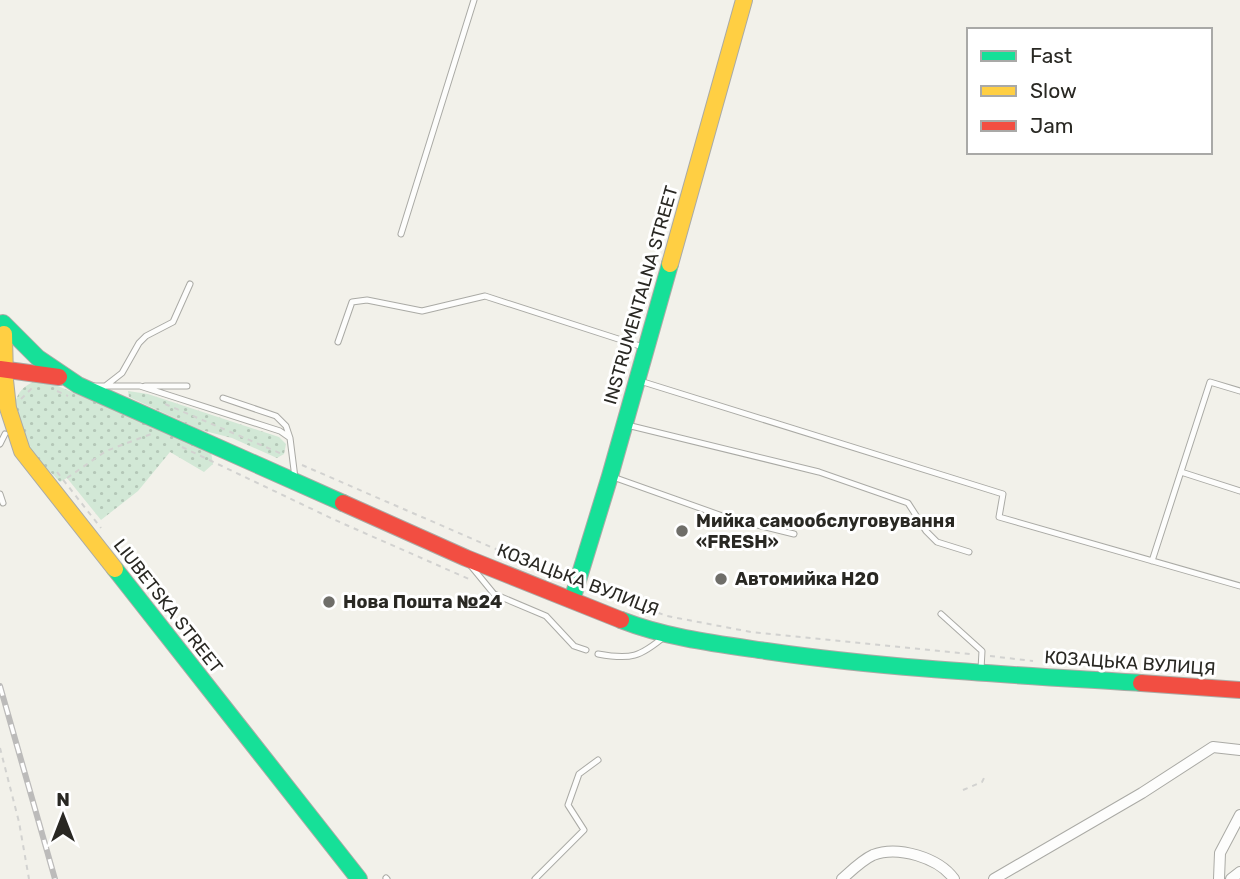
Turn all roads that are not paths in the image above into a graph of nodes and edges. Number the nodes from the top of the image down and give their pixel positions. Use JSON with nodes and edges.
{"nodes":[{"id":1,"x":474,"y":0,"type":"edge"},
{"id":2,"x":744,"y":0,"type":"edge"},
{"id":3,"x":401,"y":234,"type":"dead end"},
{"id":4,"x":190,"y":284,"type":"dead end"},
{"id":5,"x":2,"y":330,"type":"edge"},
{"id":6,"x":338,"y":342,"type":"dead end"},
{"id":7,"x":646,"y":348,"type":"junction"},
{"id":8,"x":2,"y":369,"type":"edge"},
{"id":9,"x":39,"y":380,"type":"junction"},
{"id":10,"x":637,"y":380,"type":"junction"},
{"id":11,"x":140,"y":386,"type":"junction"},
{"id":12,"x":187,"y":386,"type":"dead end"},
{"id":13,"x":104,"y":387,"type":"junction"},
{"id":14,"x":68,"y":388,"type":"junction"},
{"id":15,"x":1240,"y":391,"type":"edge"},
{"id":16,"x":223,"y":398,"type":"dead end"},
{"id":17,"x":13,"y":407,"type":"junction"},
{"id":18,"x":624,"y":425,"type":"junction"},
{"id":19,"x":2,"y":436,"type":"edge"},
{"id":20,"x":290,"y":438,"type":"junction"},
{"id":21,"x":22,"y":452,"type":"junction"},
{"id":22,"x":1181,"y":472,"type":"junction"},
{"id":23,"x":610,"y":476,"type":"junction"},
{"id":24,"x":296,"y":481,"type":"junction"},
{"id":25,"x":1240,"y":491,"type":"edge"},
{"id":26,"x":0,"y":494,"type":"edge"},
{"id":27,"x":3,"y":503,"type":"dead end"},
{"id":28,"x":794,"y":534,"type":"dead end"},
{"id":29,"x":969,"y":552,"type":"dead end"},
{"id":30,"x":466,"y":558,"type":"junction"},
{"id":31,"x":1152,"y":561,"type":"junction"},
{"id":32,"x":1240,"y":586,"type":"edge"},
{"id":33,"x":572,"y":600,"type":"junction"},
{"id":34,"x":941,"y":614,"type":"dead end"},
{"id":35,"x":668,"y":634,"type":"junction"},
{"id":36,"x":586,"y":650,"type":"dead end"},
{"id":37,"x":598,"y":654,"type":"dead end"},
{"id":38,"x":981,"y":672,"type":"junction"},
{"id":39,"x":1240,"y":690,"type":"edge"},
{"id":40,"x":1240,"y":750,"type":"edge"},
{"id":41,"x":598,"y":760,"type":"dead end"},
{"id":42,"x":1238,"y":824,"type":"edge"},
{"id":43,"x":1240,"y":872,"type":"edge"},
{"id":44,"x":359,"y":879,"type":"edge"},
{"id":45,"x":535,"y":879,"type":"edge"},
{"id":46,"x":842,"y":879,"type":"edge"},
{"id":47,"x":954,"y":879,"type":"edge"},
{"id":48,"x":994,"y":879,"type":"edge"},
{"id":49,"x":1219,"y":879,"type":"edge"},
{"id":50,"x":1231,"y":879,"type":"edge"}],
"edges":[{"from":1,"to":3,"type":"lane"},
{"from":2,"to":7,"type":"main road","name":"INSTRUMENTALNA STREET"},
{"from":4,"to":13,"type":"lane"},
{"from":5,"to":8,"type":"main road","name":"LIUBETSKA STREET"},
{"from":5,"to":14,"type":"main road","name":"КОЗАЦЬКА ВУЛИЦЯ"},
{"from":6,"to":7,"type":"lane"},
{"from":7,"to":10,"type":"main road","name":"INSTRUMENTALNA STREET"},
{"from":8,"to":9,"type":"main road"},
{"from":8,"to":17,"type":"main road","name":"LIUBETSKA STREET"},
{"from":9,"to":14,"type":"main road"},
{"from":9,"to":17,"type":"main road"},
{"from":10,"to":18,"type":"main road","name":"INSTRUMENTALNA STREET"},
{"from":10,"to":31,"type":"lane"},
{"from":11,"to":12,"type":"lane"},
{"from":11,"to":13,"type":"lane"},
{"from":11,"to":20,"type":"lane"},
{"from":13,"to":14,"type":"lane"},
{"from":14,"to":24,"type":"main road","name":"КОЗАЦЬКА ВУЛИЦЯ"},
{"from":15,"to":22,"type":"lane"},
{"from":16,"to":20,"type":"lane"},
{"from":17,"to":21,"type":"main road","name":"LIUBETSKA STREET"},
{"from":18,"to":23,"type":"main road","name":"INSTRUMENTALNA STREET"},
{"from":18,"to":29,"type":"lane"},
{"from":19,"to":21,"type":"main road"},
{"from":20,"to":24,"type":"lane"},
{"from":21,"to":44,"type":"main road","name":"LIUBETSKA STREET"},
{"from":22,"to":25,"type":"lane"},
{"from":22,"to":31,"type":"lane"},
{"from":23,"to":28,"type":"lane"},
{"from":23,"to":33,"type":"main road","name":"INSTRUMENTALNA STREET"},
{"from":24,"to":30,"type":"main road","name":"КОЗАЦЬКА ВУЛИЦЯ"},
{"from":26,"to":27,"type":"lane"},
{"from":30,"to":33,"type":"main road","name":"КОЗАЦЬКА ВУЛИЦЯ"},
{"from":30,"to":36,"type":"lane"},
{"from":31,"to":32,"type":"lane"},
{"from":33,"to":35,"type":"main road","name":"КОЗАЦЬКА ВУЛИЦЯ"},
{"from":34,"to":38,"type":"lane"},
{"from":35,"to":37,"type":"lane"},
{"from":35,"to":38,"type":"main road","name":"КОЗАЦЬКА ВУЛИЦЯ"},
{"from":38,"to":39,"type":"main road","name":"КОЗАЦЬКА ВУЛИЦЯ"},
{"from":40,"to":48,"type":"street"},
{"from":41,"to":45,"type":"lane"},
{"from":42,"to":49,"type":"street"},
{"from":43,"to":50,"type":"street"},
{"from":46,"to":47,"type":"street"}]}
